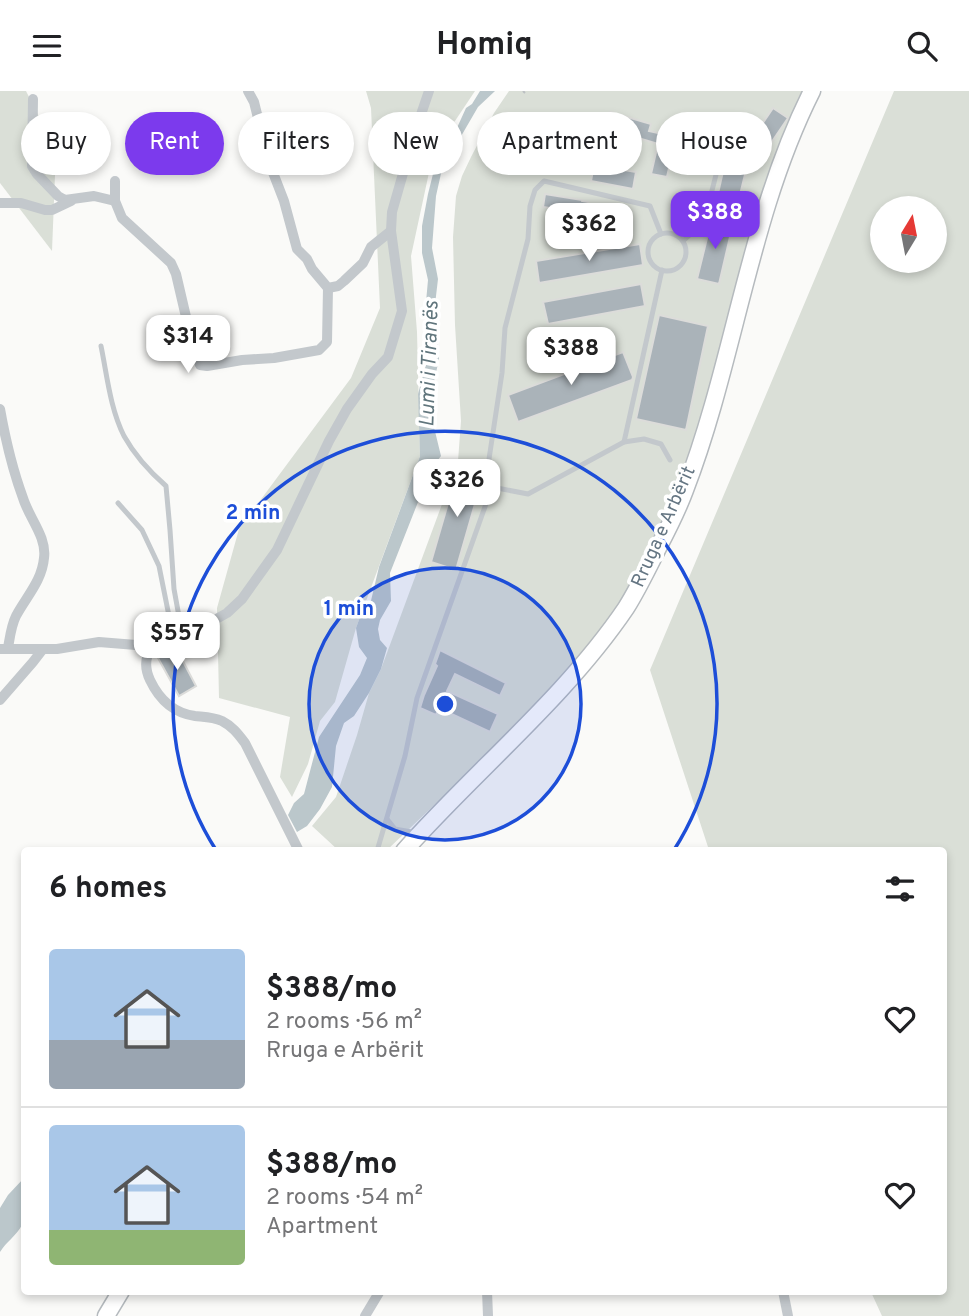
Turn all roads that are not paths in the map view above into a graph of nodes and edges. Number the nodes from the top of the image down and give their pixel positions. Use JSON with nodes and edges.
{"nodes":[{"id":1,"x":247,"y":91,"type":"edge"},
{"id":2,"x":429,"y":91,"type":"edge"},
{"id":3,"x":812,"y":91,"type":"edge"},
{"id":4,"x":33,"y":99,"type":"dead end"},
{"id":5,"x":716,"y":175,"type":"edge"},
{"id":6,"x":115,"y":181,"type":"dead end"},
{"id":7,"x":75,"y":200,"type":"junction"},
{"id":8,"x":115,"y":201,"type":"junction"},
{"id":9,"x":0,"y":203,"type":"edge"},
{"id":10,"x":391,"y":231,"type":"junction"},
{"id":11,"x":661,"y":234,"type":"junction"},
{"id":12,"x":683,"y":241,"type":"junction"},
{"id":13,"x":662,"y":270,"type":"junction"},
{"id":14,"x":328,"y":288,"type":"junction"},
{"id":15,"x":101,"y":346,"type":"dead end"},
{"id":16,"x":0,"y":408,"type":"edge"},
{"id":17,"x":624,"y":442,"type":"junction"},
{"id":18,"x":670,"y":460,"type":"dead end"},
{"id":19,"x":492,"y":487,"type":"junction"},
{"id":20,"x":118,"y":503,"type":"dead end"},
{"id":21,"x":178,"y":635,"type":"junction"},
{"id":22,"x":4,"y":648,"type":"edge"},
{"id":23,"x":43,"y":649,"type":"junction"},
{"id":24,"x":151,"y":649,"type":"junction"},
{"id":25,"x":0,"y":700,"type":"edge"},
{"id":26,"x":387,"y":819,"type":"junction"},
{"id":27,"x":419,"y":833,"type":"junction"},
{"id":28,"x":297,"y":847,"type":"edge"},
{"id":29,"x":378,"y":847,"type":"edge"},
{"id":30,"x":407,"y":847,"type":"edge"},
{"id":31,"x":119,"y":1295,"type":"edge"},
{"id":32,"x":378,"y":1295,"type":"edge"},
{"id":33,"x":487,"y":1295,"type":"edge"},
{"id":34,"x":784,"y":1295,"type":"edge"},
{"id":35,"x":106,"y":1316,"type":"edge"},
{"id":36,"x":365,"y":1316,"type":"edge"},
{"id":37,"x":488,"y":1316,"type":"edge"},
{"id":38,"x":788,"y":1316,"type":"edge"}],
"edges":[{"from":1,"to":14,"type":"street"},
{"from":2,"to":10,"type":"street"},
{"from":3,"to":27,"type":"main road","name":"Rruga e Arbërit"},
{"from":4,"to":7,"type":"street"},
{"from":5,"to":12,"type":"lane"},
{"from":6,"to":8,"type":"street"},
{"from":7,"to":8,"type":"street"},
{"from":7,"to":9,"type":"street"},
{"from":8,"to":14,"type":"street"},
{"from":10,"to":14,"type":"street"},
{"from":10,"to":21,"type":"street"},
{"from":11,"to":12,"type":"lane"},
{"from":11,"to":13,"type":"lane"},
{"from":11,"to":19,"type":"lane"},
{"from":12,"to":13,"type":"lane"},
{"from":13,"to":17,"type":"lane"},
{"from":15,"to":21,"type":"lane"},
{"from":16,"to":22,"type":"street"},
{"from":17,"to":18,"type":"lane"},
{"from":17,"to":19,"type":"lane"},
{"from":19,"to":26,"type":"lane"},
{"from":20,"to":21,"type":"lane"},
{"from":21,"to":24,"type":"street"},
{"from":22,"to":23,"type":"street"},
{"from":23,"to":24,"type":"street"},
{"from":23,"to":25,"type":"street"},
{"from":24,"to":28,"type":"street"},
{"from":26,"to":27,"type":"lane"},
{"from":26,"to":29,"type":"lane"},
{"from":27,"to":30,"type":"main road","name":"Rruga e Arbërit"},
{"from":31,"to":35,"type":"main road"},
{"from":32,"to":36,"type":"street"},
{"from":33,"to":37,"type":"street"},
{"from":34,"to":38,"type":"street"}]}
